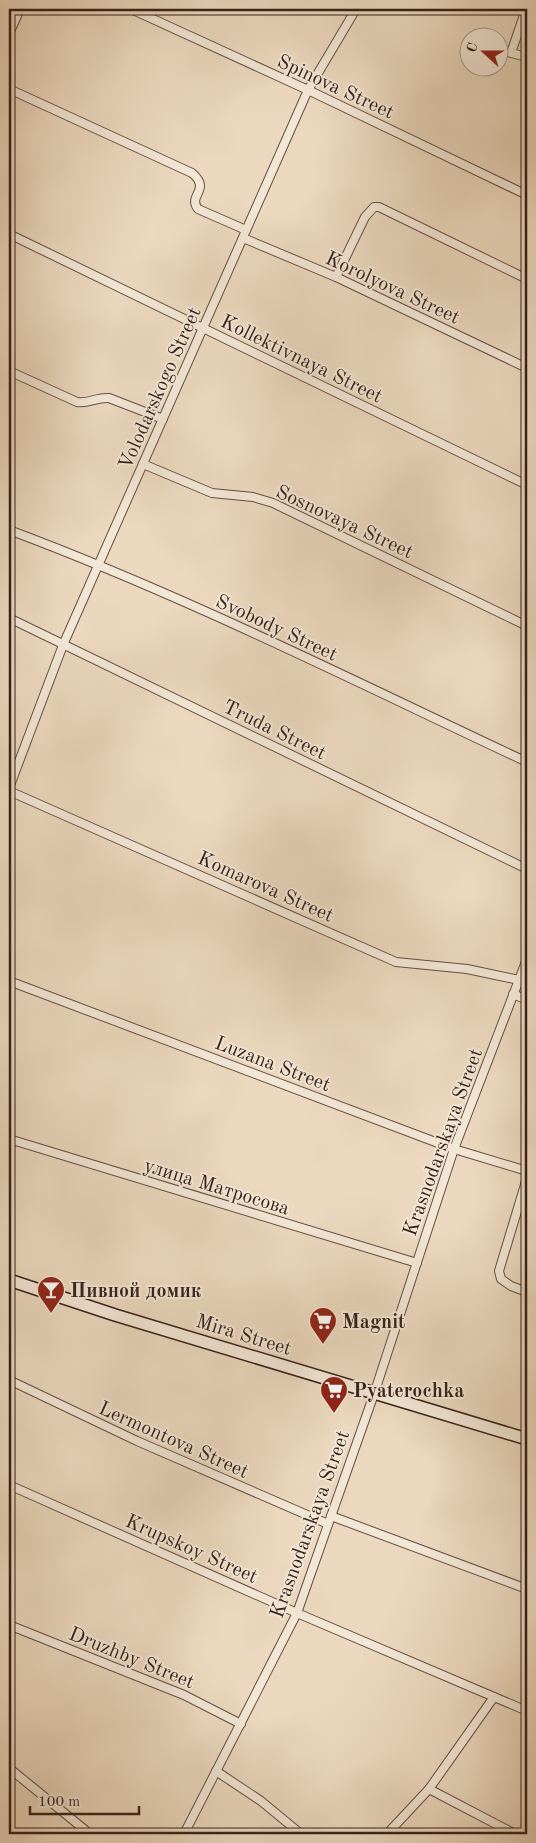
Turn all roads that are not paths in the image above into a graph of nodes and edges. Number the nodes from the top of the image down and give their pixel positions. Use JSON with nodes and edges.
{"nodes":[{"id":1,"x":20,"y":9,"type":"edge"},
{"id":2,"x":131,"y":9,"type":"edge"},
{"id":3,"x":356,"y":9,"type":"edge"},
{"id":4,"x":526,"y":9,"type":"edge"},
{"id":5,"x":9,"y":34,"type":"edge"},
{"id":6,"x":527,"y":57,"type":"edge"},
{"id":7,"x":9,"y":89,"type":"edge"},
{"id":8,"x":308,"y":90,"type":"junction"},
{"id":9,"x":527,"y":195,"type":"edge"},
{"id":10,"x":9,"y":234,"type":"edge"},
{"id":11,"x":244,"y":234,"type":"junction"},
{"id":12,"x":336,"y":276,"type":"junction"},
{"id":13,"x":527,"y":279,"type":"edge"},
{"id":14,"x":204,"y":329,"type":"junction"},
{"id":15,"x":527,"y":368,"type":"edge"},
{"id":16,"x":9,"y":371,"type":"edge"},
{"id":17,"x":163,"y":420,"type":"junction"},
{"id":18,"x":143,"y":464,"type":"junction"},
{"id":19,"x":527,"y":485,"type":"edge"},
{"id":20,"x":9,"y":530,"type":"edge"},
{"id":21,"x":99,"y":566,"type":"junction"},
{"id":22,"x":9,"y":618,"type":"edge"},
{"id":23,"x":527,"y":626,"type":"edge"},
{"id":24,"x":63,"y":645,"type":"junction"},
{"id":25,"x":527,"y":762,"type":"edge"},
{"id":26,"x":9,"y":789,"type":"edge"},
{"id":27,"x":527,"y":869,"type":"edge"},
{"id":28,"x":527,"y":959,"type":"edge"},
{"id":29,"x":519,"y":980,"type":"junction"},
{"id":30,"x":9,"y":981,"type":"edge"},
{"id":31,"x":513,"y":994,"type":"junction"},
{"id":32,"x":527,"y":1000,"type":"edge"},
{"id":33,"x":9,"y":1139,"type":"edge"},
{"id":34,"x":454,"y":1149,"type":"junction"},
{"id":35,"x":527,"y":1171,"type":"edge"},
{"id":36,"x":527,"y":1178,"type":"edge"},
{"id":37,"x":417,"y":1263,"type":"junction"},
{"id":38,"x":9,"y":1280,"type":"edge"},
{"id":39,"x":527,"y":1292,"type":"edge"},
{"id":40,"x":9,"y":1380,"type":"edge"},
{"id":41,"x":374,"y":1394,"type":"junction"},
{"id":42,"x":527,"y":1439,"type":"edge"},
{"id":43,"x":9,"y":1485,"type":"edge"},
{"id":44,"x":329,"y":1520,"type":"junction"},
{"id":45,"x":527,"y":1589,"type":"edge"},
{"id":46,"x":297,"y":1612,"type":"junction"},
{"id":47,"x":9,"y":1625,"type":"edge"},
{"id":48,"x":494,"y":1697,"type":"junction"},
{"id":49,"x":527,"y":1711,"type":"edge"},
{"id":50,"x":241,"y":1724,"type":"junction"},
{"id":51,"x":9,"y":1768,"type":"edge"},
{"id":52,"x":216,"y":1771,"type":"junction"},
{"id":53,"x":429,"y":1789,"type":"junction"},
{"id":54,"x":90,"y":1834,"type":"edge"},
{"id":55,"x":184,"y":1834,"type":"edge"},
{"id":56,"x":301,"y":1834,"type":"edge"},
{"id":57,"x":386,"y":1834,"type":"edge"},
{"id":58,"x":515,"y":1834,"type":"edge"}],
"edges":[{"from":1,"to":5,"type":"street"},
{"from":2,"to":8,"type":"street","name":"Spinova Street"},
{"from":3,"to":8,"type":"street","name":"Volodarskogo Street"},
{"from":4,"to":6,"type":"street"},
{"from":7,"to":11,"type":"street","name":"Korolyova Street"},
{"from":8,"to":9,"type":"street","name":"Spinova Street"},
{"from":8,"to":11,"type":"street","name":"Volodarskogo Street"},
{"from":10,"to":14,"type":"street","name":"Kollektivnaya Street"},
{"from":11,"to":12,"type":"street","name":"Korolyova Street"},
{"from":11,"to":14,"type":"street","name":"Volodarskogo Street"},
{"from":12,"to":13,"type":"street"},
{"from":12,"to":15,"type":"street","name":"Korolyova Street"},
{"from":14,"to":17,"type":"street","name":"Volodarskogo Street"},
{"from":14,"to":19,"type":"street","name":"Kollektivnaya Street"},
{"from":16,"to":17,"type":"street"},
{"from":17,"to":18,"type":"street","name":"Volodarskogo Street"},
{"from":18,"to":21,"type":"street","name":"Volodarskogo Street"},
{"from":18,"to":23,"type":"street","name":"Sosnovaya Street"},
{"from":20,"to":21,"type":"street","name":"Svobody Street"},
{"from":21,"to":24,"type":"street","name":"Volodarskogo Street"},
{"from":21,"to":25,"type":"street","name":"Svobody Street"},
{"from":22,"to":24,"type":"street","name":"Truda Street"},
{"from":24,"to":26,"type":"street","name":"Volodarskogo Street"},
{"from":24,"to":27,"type":"street","name":"Truda Street"},
{"from":26,"to":29,"type":"street","name":"Komarova Street"},
{"from":28,"to":29,"type":"street","name":"Krasnodarskaya Street"},
{"from":29,"to":31,"type":"street","name":"Krasnodarskaya Street"},
{"from":30,"to":34,"type":"street","name":"Luzana Street"},
{"from":31,"to":32,"type":"street"},
{"from":31,"to":34,"type":"street","name":"Krasnodarskaya Street"},
{"from":33,"to":37,"type":"street","name":"улица Матросова"},
{"from":34,"to":35,"type":"street","name":"Luzana Street"},
{"from":34,"to":37,"type":"street","name":"Krasnodarskaya Street"},
{"from":36,"to":39,"type":"street"},
{"from":37,"to":41,"type":"street","name":"Krasnodarskaya Street"},
{"from":38,"to":41,"type":"main road","name":"Mira Street"},
{"from":40,"to":44,"type":"street","name":"Lermontova Street"},
{"from":41,"to":42,"type":"main road","name":"Mira Street"},
{"from":41,"to":44,"type":"street","name":"Krasnodarskaya Street"},
{"from":43,"to":46,"type":"street","name":"Krupskoy Street"},
{"from":44,"to":45,"type":"street","name":"Lermontova Street"},
{"from":44,"to":46,"type":"street","name":"Krasnodarskaya Street"},
{"from":46,"to":48,"type":"street","name":"Krupskoy Street"},
{"from":46,"to":50,"type":"street","name":"Krasnodarskaya Street"},
{"from":47,"to":50,"type":"street","name":"Druzhby Street"},
{"from":48,"to":49,"type":"street","name":"Krupskoy Street"},
{"from":48,"to":53,"type":"street"},
{"from":50,"to":52,"type":"street","name":"Krasnodarskaya Street"},
{"from":51,"to":54,"type":"street"},
{"from":52,"to":55,"type":"street","name":"Krasnodarskaya Street"},
{"from":52,"to":56,"type":"street"},
{"from":53,"to":57,"type":"street"},
{"from":53,"to":58,"type":"street"}]}
